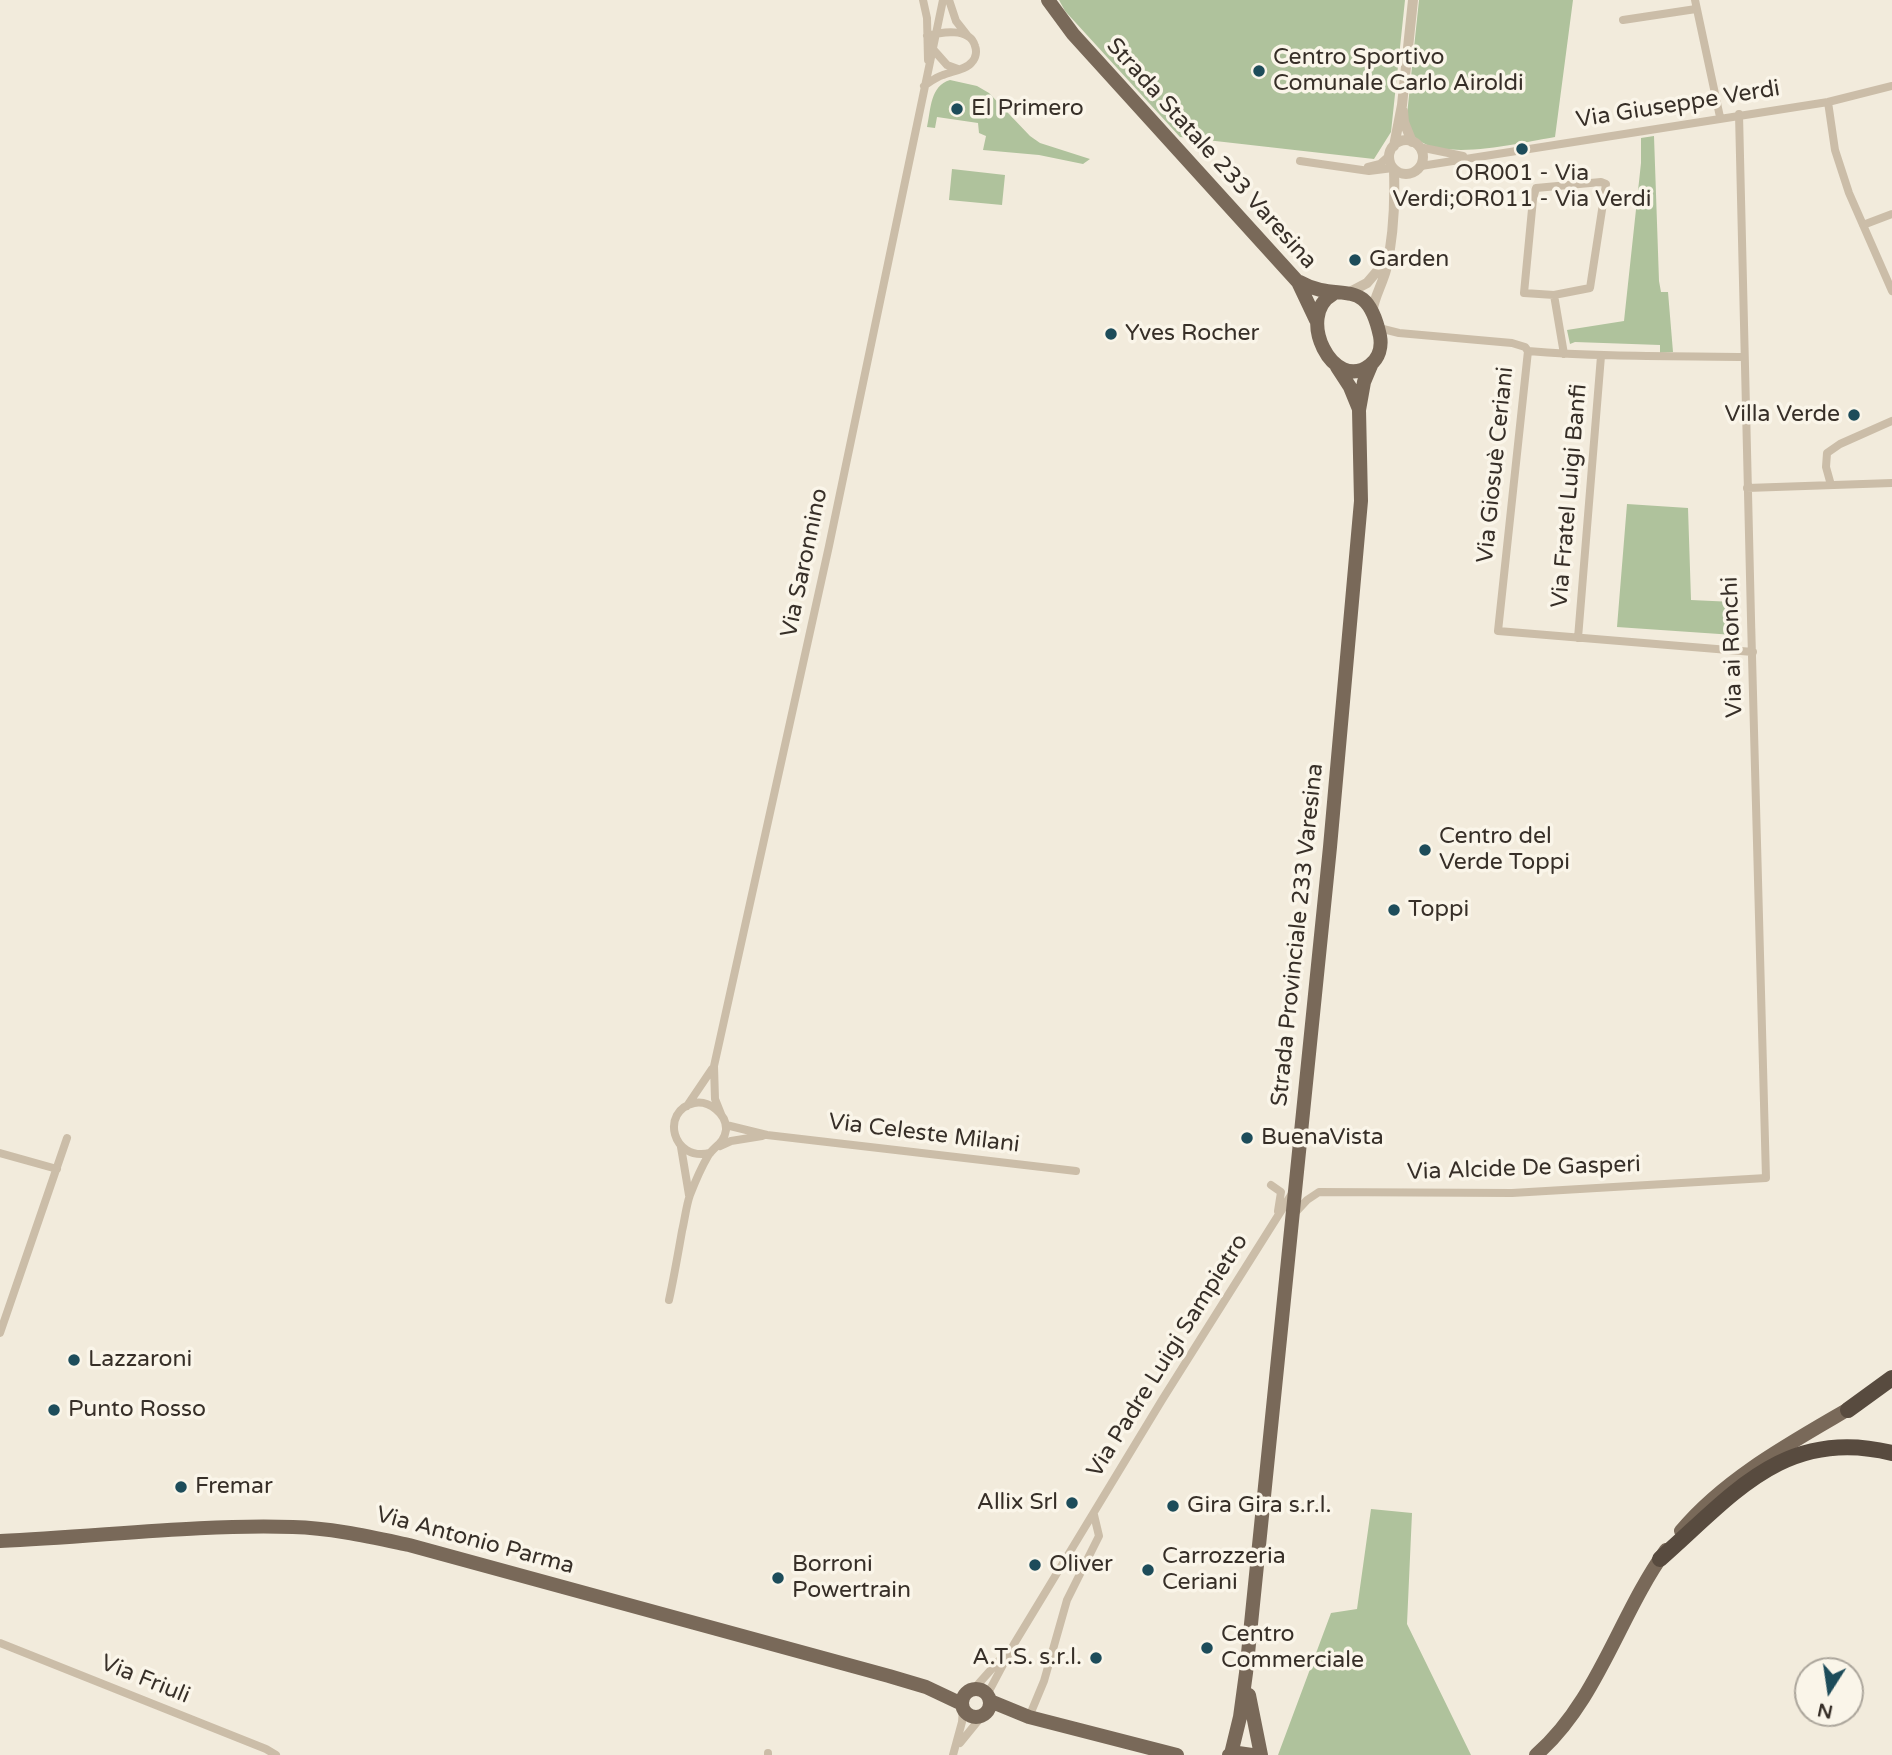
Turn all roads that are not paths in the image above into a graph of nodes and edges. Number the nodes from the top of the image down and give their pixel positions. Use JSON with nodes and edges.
{"nodes":[{"id":1,"x":923,"y":0,"type":"edge"},
{"id":2,"x":943,"y":0,"type":"edge"},
{"id":3,"x":948,"y":0,"type":"edge"},
{"id":4,"x":1039,"y":0,"type":"edge"},
{"id":5,"x":1048,"y":0,"type":"edge"},
{"id":6,"x":1413,"y":0,"type":"edge"},
{"id":7,"x":1695,"y":5,"type":"edge"},
{"id":8,"x":1623,"y":20,"type":"dead end"},
{"id":9,"x":1064,"y":23,"type":"junction"},
{"id":10,"x":967,"y":35,"type":"junction"},
{"id":11,"x":931,"y":41,"type":"junction"},
{"id":12,"x":958,"y":69,"type":"junction"},
{"id":13,"x":924,"y":86,"type":"junction"},
{"id":14,"x":1892,"y":86,"type":"edge"},
{"id":15,"x":1828,"y":102,"type":"junction"},
{"id":16,"x":1402,"y":105,"type":"junction"},
{"id":17,"x":1739,"y":114,"type":"junction"},
{"id":18,"x":1720,"y":117,"type":"junction"},
{"id":19,"x":1416,"y":144,"type":"junction"},
{"id":20,"x":1392,"y":151,"type":"junction"},
{"id":21,"x":1469,"y":158,"type":"junction"},
{"id":22,"x":1300,"y":161,"type":"dead end"},
{"id":23,"x":1421,"y":166,"type":"junction"},
{"id":24,"x":1360,"y":168,"type":"junction"},
{"id":25,"x":1394,"y":169,"type":"junction"},
{"id":26,"x":1408,"y":174,"type":"junction"},
{"id":27,"x":1395,"y":196,"type":"junction"},
{"id":28,"x":1892,"y":214,"type":"edge"},
{"id":29,"x":1863,"y":225,"type":"junction"},
{"id":30,"x":1387,"y":260,"type":"junction"},
{"id":31,"x":1298,"y":282,"type":"junction"},
{"id":32,"x":1892,"y":291,"type":"edge"},
{"id":33,"x":1350,"y":292,"type":"junction"},
{"id":34,"x":1333,"y":294,"type":"junction"},
{"id":35,"x":1554,"y":295,"type":"junction"},
{"id":36,"x":1316,"y":320,"type":"junction"},
{"id":37,"x":1374,"y":320,"type":"junction"},
{"id":38,"x":1528,"y":351,"type":"junction"},
{"id":39,"x":1564,"y":354,"type":"junction"},
{"id":40,"x":1601,"y":356,"type":"junction"},
{"id":41,"x":1743,"y":356,"type":"junction"},
{"id":42,"x":1372,"y":363,"type":"junction"},
{"id":43,"x":1337,"y":366,"type":"junction"},
{"id":44,"x":1359,"y":410,"type":"junction"},
{"id":45,"x":1892,"y":421,"type":"edge"},
{"id":46,"x":1892,"y":483,"type":"edge"},
{"id":47,"x":1831,"y":485,"type":"junction"},
{"id":48,"x":1748,"y":488,"type":"junction"},
{"id":49,"x":1578,"y":638,"type":"junction"},
{"id":50,"x":1753,"y":652,"type":"junction"},
{"id":51,"x":714,"y":1066,"type":"junction"},
{"id":52,"x":687,"y":1106,"type":"junction"},
{"id":53,"x":721,"y":1114,"type":"junction"},
{"id":54,"x":726,"y":1125,"type":"junction"},
{"id":55,"x":767,"y":1135,"type":"junction"},
{"id":56,"x":67,"y":1138,"type":"dead end"},
{"id":57,"x":681,"y":1147,"type":"junction"},
{"id":58,"x":714,"y":1150,"type":"junction"},
{"id":59,"x":0,"y":1153,"type":"edge"},
{"id":60,"x":57,"y":1169,"type":"junction"},
{"id":61,"x":1076,"y":1171,"type":"dead end"},
{"id":62,"x":1766,"y":1178,"type":"joint"},
{"id":63,"x":1271,"y":1185,"type":"dead end"},
{"id":64,"x":1295,"y":1189,"type":"junction"},
{"id":65,"x":689,"y":1196,"type":"junction"},
{"id":66,"x":1292,"y":1216,"type":"junction"},
{"id":67,"x":1276,"y":1217,"type":"junction"},
{"id":68,"x":669,"y":1300,"type":"dead end"},
{"id":69,"x":2,"y":1320,"type":"edge"},
{"id":70,"x":0,"y":1333,"type":"edge"},
{"id":71,"x":1892,"y":1378,"type":"edge"},
{"id":72,"x":1892,"y":1384,"type":"edge"},
{"id":73,"x":1848,"y":1410,"type":"junction"},
{"id":74,"x":1892,"y":1453,"type":"edge"},
{"id":75,"x":1094,"y":1515,"type":"junction"},
{"id":76,"x":0,"y":1542,"type":"edge"},
{"id":77,"x":1660,"y":1559,"type":"junction"},
{"id":78,"x":0,"y":1643,"type":"edge"},
{"id":79,"x":1014,"y":1644,"type":"junction"},
{"id":80,"x":1247,"y":1673,"type":"junction"},
{"id":81,"x":926,"y":1687,"type":"junction"},
{"id":82,"x":973,"y":1690,"type":"junction"},
{"id":83,"x":986,"y":1706,"type":"junction"},
{"id":84,"x":963,"y":1707,"type":"junction"},
{"id":85,"x":1029,"y":1717,"type":"junction"},
{"id":86,"x":955,"y":1752,"type":"edge"},
{"id":87,"x":275,"y":1755,"type":"edge"},
{"id":88,"x":1177,"y":1755,"type":"edge"},
{"id":89,"x":1230,"y":1755,"type":"edge"},
{"id":90,"x":1252,"y":1755,"type":"edge"},
{"id":91,"x":1261,"y":1755,"type":"edge"},
{"id":92,"x":1536,"y":1755,"type":"edge"}],
"edges":[{"from":1,"to":11,"type":"street","name":"Via Saronnino"},
{"from":2,"to":11,"type":"street","name":"Via Saronnino"},
{"from":3,"to":10,"type":"street"},
{"from":4,"to":9,"type":"main road","name":"Strada Statale 233 Varesina"},
{"from":5,"to":9,"type":"main road","name":"Strada Statale 233 Varesina"},
{"from":6,"to":16,"type":"street"},
{"from":7,"to":8,"type":"street"},
{"from":7,"to":18,"type":"street"},
{"from":9,"to":31,"type":"main road","name":"Strada Statale 233 Varesina"},
{"from":10,"to":11,"type":"street"},
{"from":10,"to":12,"type":"street"},
{"from":11,"to":12,"type":"street"},
{"from":11,"to":13,"type":"street","name":"Via Saronnino"},
{"from":12,"to":13,"type":"street"},
{"from":13,"to":51,"type":"street","name":"Via Saronnino"},
{"from":14,"to":15,"type":"street","name":"Via Giuseppe Verdi"},
{"from":15,"to":17,"type":"street","name":"Via Giuseppe Verdi"},
{"from":15,"to":29,"type":"street"},
{"from":16,"to":19,"type":"street"},
{"from":16,"to":20,"type":"street"},
{"from":17,"to":18,"type":"street","name":"Via Giuseppe Verdi"},
{"from":17,"to":41,"type":"street","name":"Via ai Ronchi"},
{"from":18,"to":21,"type":"street","name":"Via Giuseppe Verdi"},
{"from":19,"to":20,"type":"street"},
{"from":19,"to":21,"type":"street","name":"Via Giuseppe Verdi"},
{"from":19,"to":23,"type":"street"},
{"from":20,"to":24,"type":"street"},
{"from":20,"to":25,"type":"street"},
{"from":21,"to":23,"type":"street","name":"Via Giuseppe Verdi"},
{"from":22,"to":24,"type":"street"},
{"from":23,"to":26,"type":"street"},
{"from":24,"to":25,"type":"street"},
{"from":25,"to":26,"type":"street"},
{"from":25,"to":27,"type":"street"},
{"from":26,"to":27,"type":"street"},
{"from":27,"to":30,"type":"street"},
{"from":28,"to":29,"type":"street"},
{"from":29,"to":32,"type":"street"},
{"from":30,"to":33,"type":"street"},
{"from":30,"to":37,"type":"street"},
{"from":31,"to":34,"type":"main road"},
{"from":31,"to":36,"type":"main road","name":"Strada Statale 233 Varesina"},
{"from":33,"to":34,"type":"main road"},
{"from":33,"to":37,"type":"main road"},
{"from":34,"to":36,"type":"main road"},
{"from":35,"to":35,"type":"street"},
{"from":35,"to":39,"type":"street"},
{"from":36,"to":43,"type":"main road"},
{"from":37,"to":38,"type":"street"},
{"from":37,"to":42,"type":"main road"},
{"from":38,"to":39,"type":"street","name":"Via Giosuè Ceriani"},
{"from":38,"to":49,"type":"street","name":"Via Giosuè Ceriani"},
{"from":39,"to":40,"type":"street","name":"Via Giosuè Ceriani"},
{"from":40,"to":41,"type":"street","name":"Via Giosuè Ceriani"},
{"from":40,"to":49,"type":"street","name":"Via Fratel Luigi Banfi"},
{"from":41,"to":48,"type":"street","name":"Via ai Ronchi"},
{"from":42,"to":43,"type":"main road"},
{"from":42,"to":44,"type":"main road"},
{"from":43,"to":44,"type":"main road"},
{"from":44,"to":64,"type":"main road","name":"Strada Provinciale 233 Varesina"},
{"from":45,"to":47,"type":"street"},
{"from":46,"to":47,"type":"street"},
{"from":47,"to":48,"type":"street"},
{"from":48,"to":50,"type":"street","name":"Via ai Ronchi"},
{"from":49,"to":50,"type":"street"},
{"from":50,"to":62,"type":"street","name":"Via ai Ronchi"},
{"from":51,"to":52,"type":"street","name":"Via Saronnino"},
{"from":51,"to":53,"type":"street","name":"Via Saronnino"},
{"from":52,"to":53,"type":"street"},
{"from":52,"to":57,"type":"street","name":"Via Saronnino"},
{"from":53,"to":54,"type":"street","name":"Via Saronnino"},
{"from":54,"to":55,"type":"street"},
{"from":54,"to":58,"type":"street","name":"Via Saronnino"},
{"from":55,"to":58,"type":"street"},
{"from":55,"to":61,"type":"street","name":"Via Celeste Milani"},
{"from":56,"to":60,"type":"street"},
{"from":57,"to":58,"type":"street"},
{"from":57,"to":65,"type":"street","name":"Via Saronnino"},
{"from":58,"to":65,"type":"street","name":"Via Saronnino"},
{"from":59,"to":60,"type":"street"},
{"from":60,"to":69,"type":"street"},
{"from":62,"to":66,"type":"street","name":"Via Alcide De Gasperi"},
{"from":63,"to":67,"type":"street"},
{"from":64,"to":66,"type":"main road","name":"Strada Provinciale 233 Varesina"},
{"from":64,"to":67,"type":"street","name":"Via Padre Luigi Sampietro"},
{"from":65,"to":68,"type":"street","name":"Via Saronnino"},
{"from":66,"to":80,"type":"main road","name":"Strada Provinciale 233 Varesina"},
{"from":67,"to":75,"type":"street","name":"Via Padre Luigi Sampietro"},
{"from":69,"to":70,"type":"street"},
{"from":71,"to":73,"type":"highway"},
{"from":72,"to":73,"type":"main road"},
{"from":73,"to":77,"type":"main road"},
{"from":74,"to":77,"type":"highway"},
{"from":75,"to":79,"type":"street","name":"Via Padre Luigi Sampietro"},
{"from":75,"to":85,"type":"street","name":"Via Padre Luigi Sampietro"},
{"from":76,"to":81,"type":"main road","name":"Via Antonio Parma"},
{"from":77,"to":92,"type":"main road"},
{"from":78,"to":87,"type":"street","name":"Via Friuli"},
{"from":79,"to":82,"type":"street","name":"Via Padre Luigi Sampietro"},
{"from":79,"to":83,"type":"street","name":"Via Padre Luigi Sampietro"},
{"from":80,"to":89,"type":"main road","name":"Strada Provinciale 233 Varesina"},
{"from":80,"to":91,"type":"main road","name":"Strada Provinciale 233 Varesina"},
{"from":81,"to":82,"type":"main road","name":"Via Antonio Parma"},
{"from":81,"to":84,"type":"main road","name":"Via Antonio Parma"},
{"from":82,"to":83,"type":"main road"},
{"from":82,"to":84,"type":"main road"},
{"from":83,"to":84,"type":"main road"},
{"from":83,"to":85,"type":"main road"},
{"from":83,"to":86,"type":"street","name":"Via Padre Luigi Sampietro"},
{"from":84,"to":86,"type":"street","name":"Via Padre Luigi Sampietro"},
{"from":85,"to":88,"type":"main road"},
{"from":89,"to":90,"type":"main road"}]}
